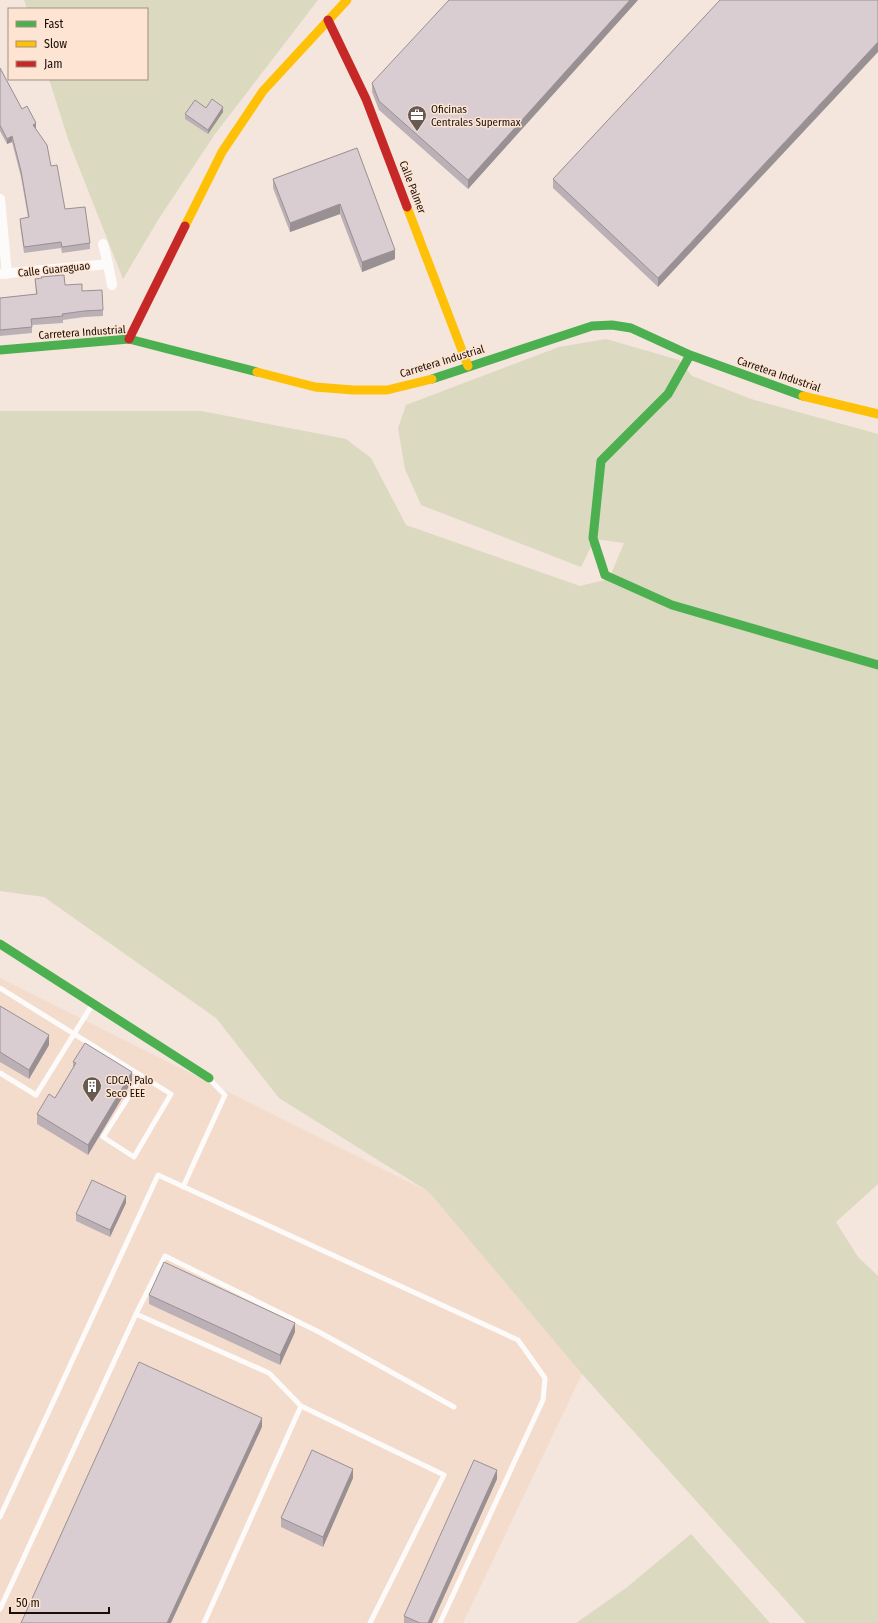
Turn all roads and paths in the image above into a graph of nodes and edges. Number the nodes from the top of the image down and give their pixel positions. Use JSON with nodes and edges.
{"nodes":[{"id":1,"x":347,"y":0,"type":"edge"},
{"id":2,"x":328,"y":20,"type":"junction"},
{"id":3,"x":0,"y":199,"type":"edge"},
{"id":4,"x":103,"y":244,"type":"dead end"},
{"id":5,"x":108,"y":264,"type":"junction"},
{"id":6,"x":4,"y":274,"type":"edge"},
{"id":7,"x":112,"y":285,"type":"dead end"},
{"id":8,"x":129,"y":339,"type":"junction"},
{"id":9,"x":0,"y":350,"type":"edge"},
{"id":10,"x":690,"y":355,"type":"junction"},
{"id":11,"x":468,"y":366,"type":"junction"},
{"id":12,"x":878,"y":414,"type":"edge"},
{"id":13,"x":878,"y":665,"type":"edge"},
{"id":14,"x":0,"y":944,"type":"edge"},
{"id":15,"x":0,"y":988,"type":"edge"},
{"id":16,"x":93,"y":1004,"type":"junction"},
{"id":17,"x":74,"y":1034,"type":"junction"},
{"id":18,"x":0,"y":1073,"type":"edge"},
{"id":19,"x":142,"y":1076,"type":"junction"},
{"id":20,"x":208,"y":1078,"type":"joint"},
{"id":21,"x":183,"y":1187,"type":"junction"},
{"id":22,"x":136,"y":1314,"type":"junction"},
{"id":23,"x":301,"y":1406,"type":"junction"},
{"id":24,"x":454,"y":1407,"type":"dead end"},
{"id":25,"x":0,"y":1517,"type":"edge"},
{"id":26,"x":0,"y":1609,"type":"edge"},
{"id":27,"x":204,"y":1623,"type":"edge"},
{"id":28,"x":370,"y":1623,"type":"edge"},
{"id":29,"x":440,"y":1623,"type":"edge"}],
"edges":[{"from":1,"to":2,"type":"street"},
{"from":2,"to":8,"type":"street"},
{"from":2,"to":11,"type":"street","name":"Calle Palmer"},
{"from":3,"to":6,"type":"street"},
{"from":4,"to":5,"type":"street"},
{"from":5,"to":6,"type":"street","name":"Calle Guaraguao"},
{"from":5,"to":7,"type":"street"},
{"from":8,"to":9,"type":"street","name":"Carretera Industrial"},
{"from":8,"to":11,"type":"street","name":"Carretera Industrial"},
{"from":10,"to":11,"type":"street","name":"Carretera Industrial"},
{"from":10,"to":12,"type":"street","name":"Carretera Industrial"},
{"from":10,"to":13,"type":"street"},
{"from":14,"to":16,"type":"street"},
{"from":15,"to":17,"type":"lane"},
{"from":16,"to":17,"type":"lane"},
{"from":16,"to":20,"type":"street"},
{"from":17,"to":18,"type":"lane"},
{"from":17,"to":19,"type":"lane"},
{"from":19,"to":19,"type":"lane"},
{"from":20,"to":21,"type":"lane"},
{"from":21,"to":25,"type":"lane"},
{"from":21,"to":29,"type":"lane"},
{"from":22,"to":23,"type":"lane"},
{"from":22,"to":24,"type":"lane"},
{"from":22,"to":26,"type":"lane"},
{"from":23,"to":27,"type":"lane"},
{"from":23,"to":28,"type":"lane"}]}
